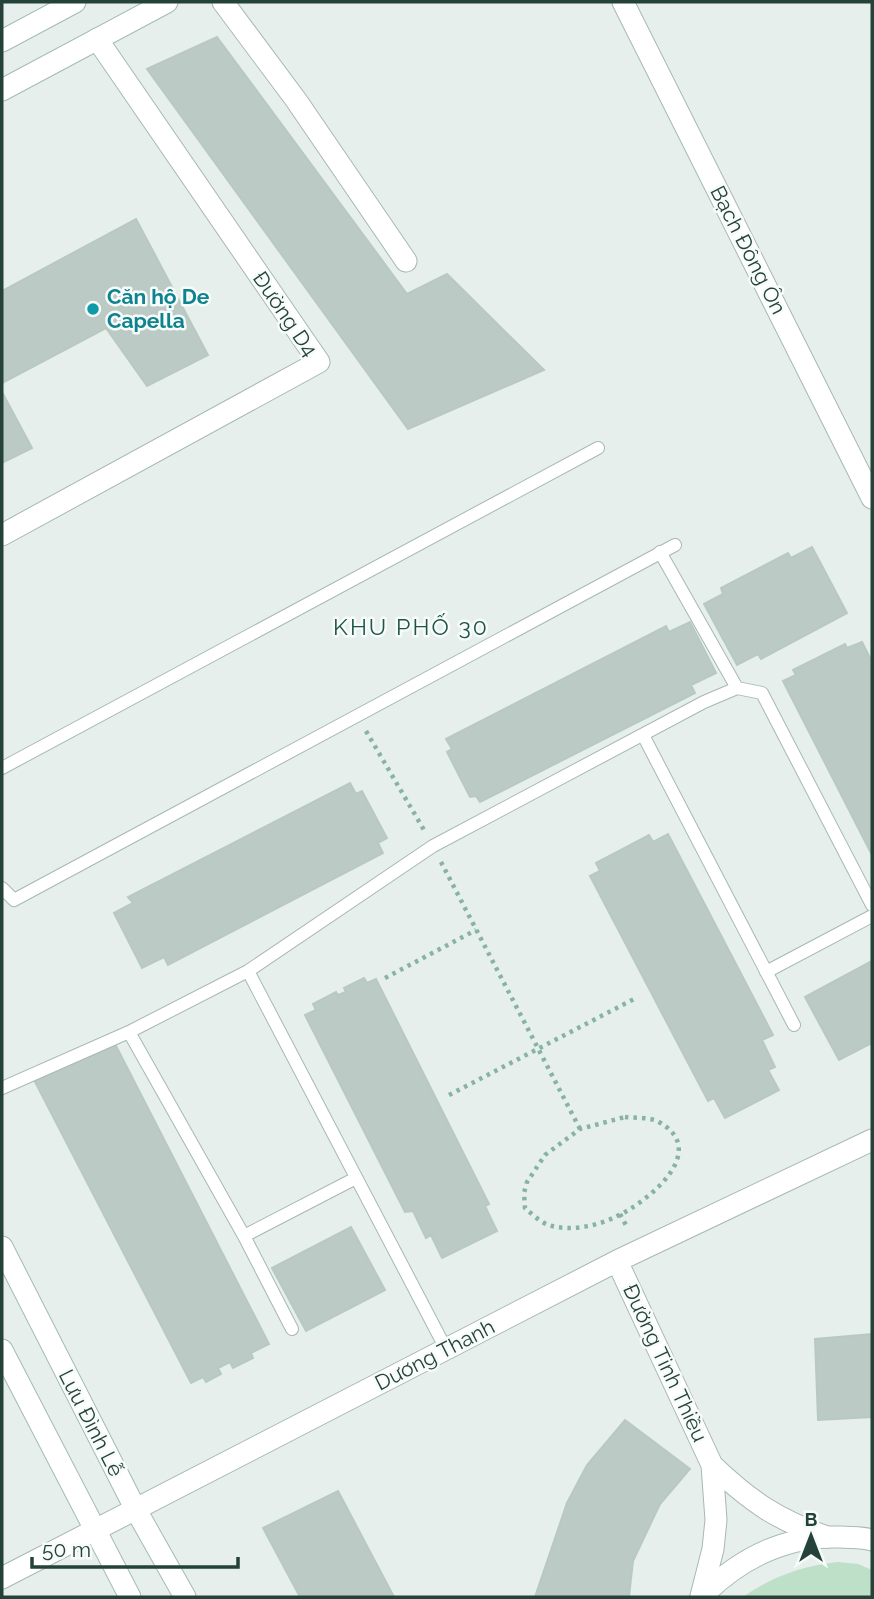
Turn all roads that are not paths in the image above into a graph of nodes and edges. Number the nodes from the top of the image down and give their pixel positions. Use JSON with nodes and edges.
{"nodes":[{"id":1,"x":75,"y":2,"type":"edge"},
{"id":2,"x":167,"y":2,"type":"edge"},
{"id":3,"x":223,"y":2,"type":"edge"},
{"id":4,"x":623,"y":2,"type":"edge"},
{"id":5,"x":97,"y":39,"type":"junction"},
{"id":6,"x":2,"y":41,"type":"edge"},
{"id":7,"x":2,"y":90,"type":"edge"},
{"id":8,"x":407,"y":261,"type":"dead end"},
{"id":9,"x":598,"y":448,"type":"dead end"},
{"id":10,"x":872,"y":498,"type":"edge"},
{"id":11,"x":2,"y":535,"type":"edge"},
{"id":12,"x":675,"y":545,"type":"dead end"},
{"id":13,"x":660,"y":552,"type":"junction"},
{"id":14,"x":737,"y":688,"type":"junction"},
{"id":15,"x":643,"y":735,"type":"junction"},
{"id":16,"x":2,"y":768,"type":"edge"},
{"id":17,"x":2,"y":888,"type":"edge"},
{"id":18,"x":872,"y":905,"type":"edge"},
{"id":19,"x":872,"y":916,"type":"edge"},
{"id":20,"x":248,"y":971,"type":"junction"},
{"id":21,"x":766,"y":972,"type":"junction"},
{"id":22,"x":794,"y":1025,"type":"dead end"},
{"id":23,"x":129,"y":1032,"type":"junction"},
{"id":24,"x":2,"y":1088,"type":"edge"},
{"id":25,"x":872,"y":1140,"type":"edge"},
{"id":26,"x":356,"y":1178,"type":"junction"},
{"id":27,"x":244,"y":1236,"type":"junction"},
{"id":28,"x":2,"y":1247,"type":"edge"},
{"id":29,"x":617,"y":1261,"type":"junction"},
{"id":30,"x":292,"y":1329,"type":"dead end"},
{"id":31,"x":446,"y":1349,"type":"junction"},
{"id":32,"x":2,"y":1350,"type":"edge"},
{"id":33,"x":712,"y":1465,"type":"junction"},
{"id":34,"x":136,"y":1510,"type":"junction"},
{"id":35,"x":94,"y":1530,"type":"junction"},
{"id":36,"x":827,"y":1536,"type":"junction"},
{"id":37,"x":871,"y":1539,"type":"edge"},
{"id":38,"x":2,"y":1578,"type":"edge"},
{"id":39,"x":130,"y":1597,"type":"edge"},
{"id":40,"x":185,"y":1597,"type":"edge"},
{"id":41,"x":701,"y":1597,"type":"edge"}],
"edges":[{"from":1,"to":6,"type":"street"},
{"from":2,"to":5,"type":"street"},
{"from":3,"to":8,"type":"street"},
{"from":4,"to":10,"type":"street","name":"Bạch Đông Ôn"},
{"from":5,"to":7,"type":"street"},
{"from":5,"to":11,"type":"street","name":"Đường D4"},
{"from":9,"to":16,"type":"lane"},
{"from":12,"to":13,"type":"lane"},
{"from":13,"to":14,"type":"lane"},
{"from":13,"to":17,"type":"lane"},
{"from":14,"to":15,"type":"lane"},
{"from":14,"to":18,"type":"lane"},
{"from":15,"to":20,"type":"lane"},
{"from":15,"to":21,"type":"lane"},
{"from":19,"to":21,"type":"lane"},
{"from":20,"to":23,"type":"lane"},
{"from":20,"to":26,"type":"lane"},
{"from":21,"to":22,"type":"lane"},
{"from":23,"to":24,"type":"lane"},
{"from":23,"to":27,"type":"lane"},
{"from":25,"to":29,"type":"street","name":"Dương Thanh"},
{"from":26,"to":27,"type":"lane"},
{"from":26,"to":31,"type":"lane"},
{"from":27,"to":30,"type":"lane"},
{"from":28,"to":34,"type":"street","name":"Lưu Đình Lễ"},
{"from":29,"to":31,"type":"street","name":"Dương Thanh"},
{"from":29,"to":33,"type":"street","name":"Đường Tinh Thiều"},
{"from":31,"to":34,"type":"street","name":"Dương Thanh"},
{"from":32,"to":35,"type":"street"},
{"from":33,"to":36,"type":"street","name":"Đường Tinh Thiều"},
{"from":33,"to":41,"type":"street","name":"Đường Tinh Thiều"},
{"from":34,"to":35,"type":"street","name":"Dương Thanh"},
{"from":34,"to":40,"type":"street","name":"Lưu Đình Lễ"},
{"from":35,"to":38,"type":"street","name":"Dương Thanh"},
{"from":35,"to":39,"type":"street"},
{"from":36,"to":37,"type":"street"},
{"from":36,"to":41,"type":"street"}]}
